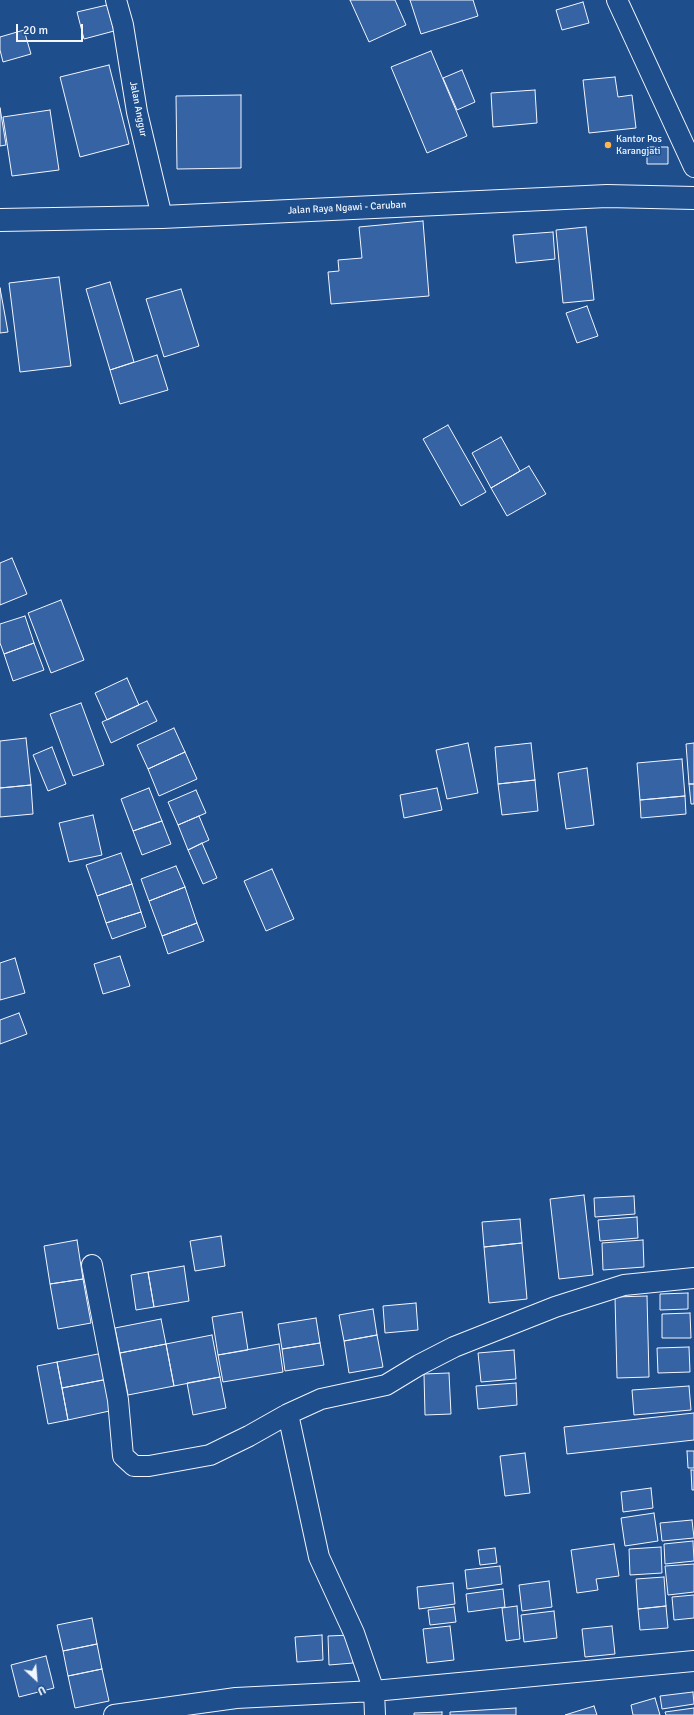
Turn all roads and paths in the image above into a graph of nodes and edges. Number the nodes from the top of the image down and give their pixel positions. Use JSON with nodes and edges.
{"nodes":[{"id":1,"x":116,"y":0,"type":"edge"},
{"id":2,"x":617,"y":0,"type":"edge"},
{"id":3,"x":694,"y":167,"type":"edge"},
{"id":4,"x":694,"y":198,"type":"edge"},
{"id":5,"x":162,"y":217,"type":"junction"},
{"id":6,"x":0,"y":220,"type":"edge"},
{"id":7,"x":92,"y":1265,"type":"dead end"},
{"id":8,"x":694,"y":1278,"type":"edge"},
{"id":9,"x":288,"y":1414,"type":"junction"},
{"id":10,"x":694,"y":1661,"type":"edge"},
{"id":11,"x":374,"y":1691,"type":"junction"},
{"id":12,"x":114,"y":1715,"type":"edge"},
{"id":13,"x":375,"y":1715,"type":"edge"}],
"edges":[{"from":1,"to":5,"type":"street","name":"Jalan Anggur"},
{"from":2,"to":3,"type":"street"},
{"from":4,"to":5,"type":"highway","name":"Jalan Raya Ngawi - Caruban"},
{"from":5,"to":6,"type":"highway","name":"Jalan Raya Ngawi - Caruban"},
{"from":7,"to":9,"type":"street"},
{"from":8,"to":9,"type":"street"},
{"from":9,"to":11,"type":"street"},
{"from":10,"to":11,"type":"street"},
{"from":11,"to":12,"type":"street"},
{"from":11,"to":13,"type":"street"}]}
